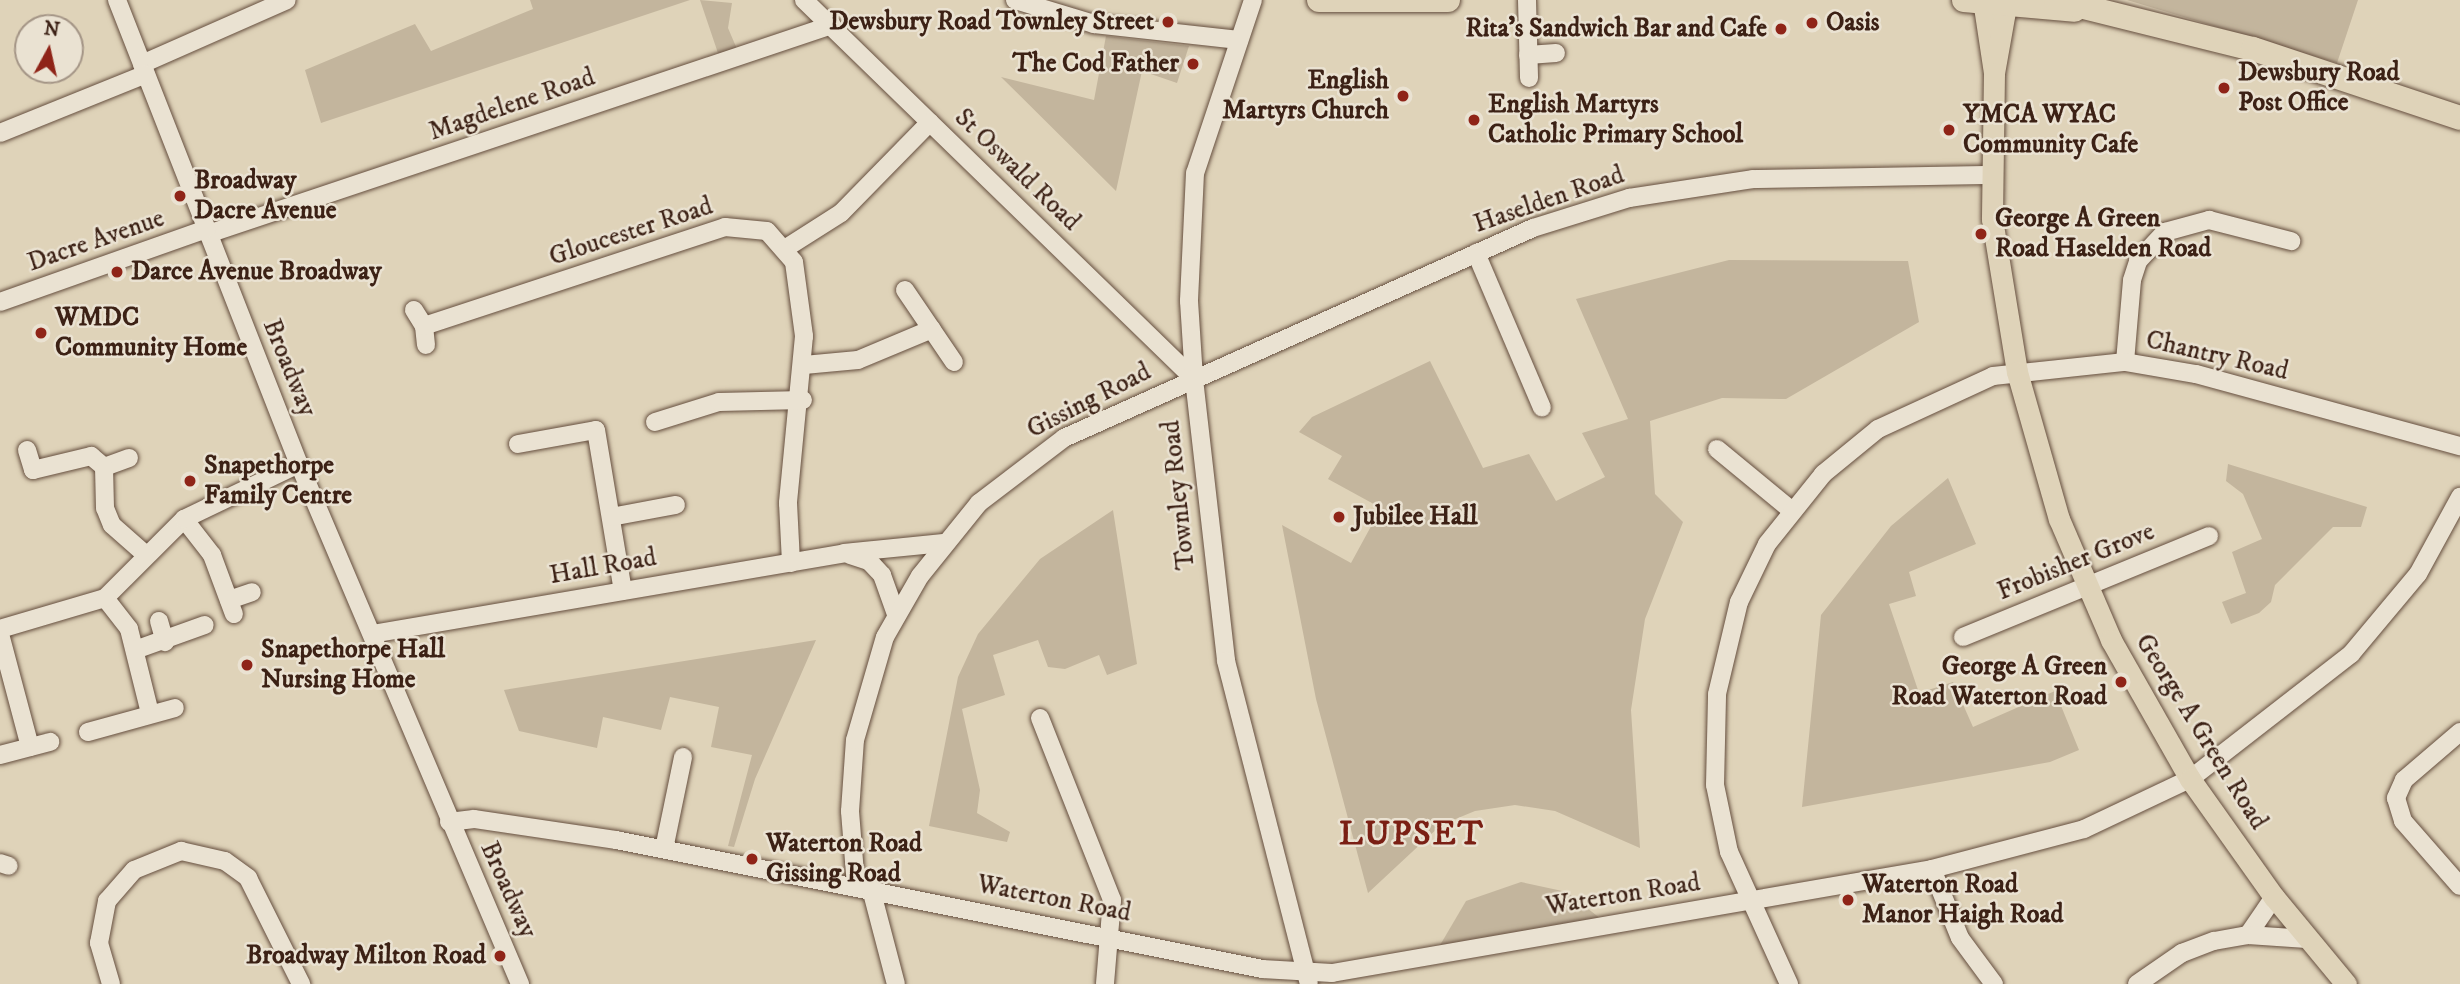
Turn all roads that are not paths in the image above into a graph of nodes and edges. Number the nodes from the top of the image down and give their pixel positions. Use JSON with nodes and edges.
{"nodes":[{"id":1,"x":117,"y":0,"type":"edge"},
{"id":2,"x":287,"y":0,"type":"edge"},
{"id":3,"x":804,"y":0,"type":"edge"},
{"id":4,"x":1015,"y":0,"type":"edge"},
{"id":5,"x":1253,"y":0,"type":"edge"},
{"id":6,"x":1319,"y":0,"type":"edge"},
{"id":7,"x":1448,"y":0,"type":"edge"},
{"id":8,"x":1527,"y":0,"type":"edge"},
{"id":9,"x":2056,"y":0,"type":"edge"},
{"id":10,"x":1393,"y":1,"type":"edge"},
{"id":11,"x":1989,"y":2,"type":"edge"},
{"id":12,"x":2086,"y":9,"type":"junction"},
{"id":13,"x":832,"y":25,"type":"junction"},
{"id":14,"x":1239,"y":40,"type":"junction"},
{"id":15,"x":1556,"y":53,"type":"dead end"},
{"id":16,"x":1528,"y":55,"type":"junction"},
{"id":17,"x":144,"y":69,"type":"junction"},
{"id":18,"x":1529,"y":78,"type":"dead end"},
{"id":19,"x":2460,"y":118,"type":"edge"},
{"id":20,"x":930,"y":122,"type":"junction"},
{"id":21,"x":0,"y":133,"type":"edge"},
{"id":22,"x":1990,"y":175,"type":"junction"},
{"id":23,"x":207,"y":232,"type":"junction"},
{"id":24,"x":2291,"y":241,"type":"dead end"},
{"id":25,"x":786,"y":248,"type":"junction"},
{"id":26,"x":1476,"y":253,"type":"junction"},
{"id":27,"x":905,"y":290,"type":"dead end"},
{"id":28,"x":1,"y":298,"type":"edge"},
{"id":29,"x":414,"y":310,"type":"dead end"},
{"id":30,"x":424,"y":326,"type":"junction"},
{"id":31,"x":932,"y":330,"type":"junction"},
{"id":32,"x":426,"y":345,"type":"dead end"},
{"id":33,"x":954,"y":362,"type":"dead end"},
{"id":34,"x":2125,"y":362,"type":"junction"},
{"id":35,"x":804,"y":365,"type":"junction"},
{"id":36,"x":2017,"y":372,"type":"junction"},
{"id":37,"x":1194,"y":379,"type":"junction"},
{"id":38,"x":803,"y":400,"type":"junction"},
{"id":39,"x":1542,"y":408,"type":"dead end"},
{"id":40,"x":655,"y":422,"type":"dead end"},
{"id":41,"x":518,"y":444,"type":"dead end"},
{"id":42,"x":2460,"y":446,"type":"edge"},
{"id":43,"x":1717,"y":449,"type":"dead end"},
{"id":44,"x":27,"y":450,"type":"dead end"},
{"id":45,"x":130,"y":458,"type":"dead end"},
{"id":46,"x":299,"y":464,"type":"junction"},
{"id":47,"x":104,"y":467,"type":"junction"},
{"id":48,"x":2460,"y":497,"type":"edge"},
{"id":49,"x":666,"y":510,"type":"dead end"},
{"id":50,"x":1791,"y":510,"type":"junction"},
{"id":51,"x":611,"y":517,"type":"junction"},
{"id":52,"x":184,"y":519,"type":"junction"},
{"id":53,"x":2209,"y":536,"type":"dead end"},
{"id":54,"x":944,"y":542,"type":"junction"},
{"id":55,"x":845,"y":553,"type":"junction"},
{"id":56,"x":146,"y":555,"type":"junction"},
{"id":57,"x":792,"y":563,"type":"junction"},
{"id":58,"x":2086,"y":587,"type":"junction"},
{"id":59,"x":623,"y":591,"type":"junction"},
{"id":60,"x":252,"y":592,"type":"dead end"},
{"id":61,"x":105,"y":598,"type":"junction"},
{"id":62,"x":896,"y":614,"type":"junction"},
{"id":63,"x":159,"y":621,"type":"dead end"},
{"id":64,"x":205,"y":625,"type":"dead end"},
{"id":65,"x":0,"y":632,"type":"edge"},
{"id":66,"x":372,"y":634,"type":"junction"},
{"id":67,"x":1963,"y":637,"type":"dead end"},
{"id":68,"x":165,"y":642,"type":"junction"},
{"id":69,"x":135,"y":650,"type":"junction"},
{"id":70,"x":175,"y":708,"type":"dead end"},
{"id":71,"x":150,"y":713,"type":"junction"},
{"id":72,"x":1040,"y":718,"type":"dead end"},
{"id":73,"x":2460,"y":732,"type":"edge"},
{"id":74,"x":96,"y":733,"type":"dead end"},
{"id":75,"x":50,"y":742,"type":"dead end"},
{"id":76,"x":30,"y":747,"type":"junction"},
{"id":77,"x":0,"y":755,"type":"edge"},
{"id":78,"x":683,"y":757,"type":"dead end"},
{"id":79,"x":2190,"y":779,"type":"junction"},
{"id":80,"x":449,"y":822,"type":"junction"},
{"id":81,"x":664,"y":849,"type":"junction"},
{"id":82,"x":1932,"y":869,"type":"junction"},
{"id":83,"x":2460,"y":887,"type":"edge"},
{"id":84,"x":864,"y":888,"type":"junction"},
{"id":85,"x":2274,"y":897,"type":"junction"},
{"id":86,"x":1749,"y":901,"type":"junction"},
{"id":87,"x":2248,"y":935,"type":"junction"},
{"id":88,"x":1111,"y":938,"type":"junction"},
{"id":89,"x":2307,"y":939,"type":"junction"},
{"id":90,"x":1308,"y":979,"type":"edge"},
{"id":91,"x":111,"y":984,"type":"edge"},
{"id":92,"x":301,"y":984,"type":"edge"},
{"id":93,"x":520,"y":984,"type":"edge"},
{"id":94,"x":896,"y":984,"type":"edge"},
{"id":95,"x":1105,"y":984,"type":"edge"},
{"id":96,"x":1789,"y":984,"type":"edge"},
{"id":97,"x":1994,"y":984,"type":"edge"},
{"id":98,"x":2137,"y":984,"type":"edge"},
{"id":99,"x":2346,"y":984,"type":"edge"}],
"edges":[{"from":1,"to":17,"type":"street","name":"Broadway"},
{"from":2,"to":17,"type":"street"},
{"from":3,"to":13,"type":"street","name":"St Oswald Road"},
{"from":4,"to":14,"type":"street"},
{"from":5,"to":14,"type":"street","name":"Townley Road"},
{"from":6,"to":10,"type":"highway"},
{"from":7,"to":10,"type":"highway"},
{"from":8,"to":16,"type":"street"},
{"from":9,"to":12,"type":"highway"},
{"from":11,"to":12,"type":"highway"},
{"from":11,"to":22,"type":"main road","name":"George A Green Road"},
{"from":12,"to":19,"type":"highway"},
{"from":13,"to":20,"type":"street","name":"St Oswald Road"},
{"from":13,"to":23,"type":"street","name":"Magdelene Road"},
{"from":14,"to":37,"type":"street","name":"Townley Road"},
{"from":15,"to":16,"type":"street"},
{"from":16,"to":18,"type":"street"},
{"from":17,"to":21,"type":"street"},
{"from":17,"to":23,"type":"street","name":"Broadway"},
{"from":20,"to":25,"type":"street"},
{"from":20,"to":37,"type":"street","name":"St Oswald Road"},
{"from":22,"to":26,"type":"street","name":"Haselden Road"},
{"from":22,"to":36,"type":"main road","name":"George A Green Road"},
{"from":23,"to":28,"type":"street","name":"Dacre Avenue"},
{"from":23,"to":46,"type":"street","name":"Broadway"},
{"from":24,"to":34,"type":"street"},
{"from":25,"to":30,"type":"street","name":"Gloucester Road"},
{"from":25,"to":35,"type":"street"},
{"from":26,"to":37,"type":"street","name":"Haselden Road"},
{"from":26,"to":39,"type":"street"},
{"from":27,"to":31,"type":"street"},
{"from":29,"to":30,"type":"street"},
{"from":30,"to":32,"type":"street"},
{"from":31,"to":33,"type":"street"},
{"from":31,"to":35,"type":"street"},
{"from":34,"to":36,"type":"street","name":"Chantry Road"},
{"from":34,"to":42,"type":"street","name":"Chantry Road"},
{"from":35,"to":38,"type":"street"},
{"from":36,"to":50,"type":"street","name":"Chantry Road"},
{"from":36,"to":58,"type":"main road","name":"George A Green Road"},
{"from":37,"to":54,"type":"street","name":"Gissing Road"},
{"from":37,"to":90,"type":"street","name":"Townley Road"},
{"from":38,"to":40,"type":"street"},
{"from":38,"to":57,"type":"street"},
{"from":41,"to":51,"type":"street"},
{"from":43,"to":50,"type":"street"},
{"from":44,"to":47,"type":"street"},
{"from":45,"to":47,"type":"street"},
{"from":46,"to":52,"type":"street"},
{"from":46,"to":66,"type":"street","name":"Broadway"},
{"from":47,"to":56,"type":"street"},
{"from":48,"to":79,"type":"street","name":"Waterton Road"},
{"from":49,"to":51,"type":"street"},
{"from":50,"to":86,"type":"street","name":"Chantry Road"},
{"from":51,"to":59,"type":"street"},
{"from":52,"to":56,"type":"street"},
{"from":52,"to":60,"type":"street"},
{"from":53,"to":58,"type":"street","name":"Frobisher Grove"},
{"from":54,"to":55,"type":"street","name":"Hall Road"},
{"from":54,"to":62,"type":"street","name":"Gissing Road"},
{"from":55,"to":57,"type":"street","name":"Hall Road"},
{"from":55,"to":62,"type":"street"},
{"from":56,"to":61,"type":"street"},
{"from":57,"to":59,"type":"street","name":"Hall Road"},
{"from":58,"to":67,"type":"street","name":"Frobisher Grove"},
{"from":58,"to":79,"type":"main road","name":"George A Green Road"},
{"from":59,"to":66,"type":"street","name":"Hall Road"},
{"from":61,"to":65,"type":"street"},
{"from":61,"to":69,"type":"street"},
{"from":62,"to":84,"type":"street","name":"Gissing Road"},
{"from":63,"to":68,"type":"street"},
{"from":64,"to":68,"type":"street"},
{"from":65,"to":76,"type":"street"},
{"from":66,"to":80,"type":"street","name":"Broadway"},
{"from":68,"to":69,"type":"street"},
{"from":69,"to":71,"type":"street"},
{"from":70,"to":71,"type":"street"},
{"from":71,"to":74,"type":"street"},
{"from":72,"to":88,"type":"street"},
{"from":73,"to":83,"type":"street"},
{"from":75,"to":76,"type":"street"},
{"from":76,"to":77,"type":"street"},
{"from":78,"to":81,"type":"street"},
{"from":79,"to":82,"type":"street","name":"Waterton Road"},
{"from":79,"to":85,"type":"main road","name":"George A Green Road"},
{"from":80,"to":81,"type":"street","name":"Waterton Road"},
{"from":80,"to":93,"type":"street","name":"Broadway"},
{"from":81,"to":84,"type":"street","name":"Waterton Road"},
{"from":82,"to":86,"type":"street","name":"Waterton Road"},
{"from":82,"to":97,"type":"street"},
{"from":84,"to":88,"type":"street","name":"Waterton Road"},
{"from":84,"to":94,"type":"street","name":"Gissing Road"},
{"from":85,"to":87,"type":"street"},
{"from":85,"to":89,"type":"main road","name":"George A Green Road"},
{"from":86,"to":90,"type":"street","name":"Waterton Road"},
{"from":86,"to":96,"type":"street","name":"Chantry Road"},
{"from":87,"to":89,"type":"street"},
{"from":87,"to":98,"type":"street"},
{"from":88,"to":90,"type":"street","name":"Waterton Road"},
{"from":88,"to":95,"type":"street"},
{"from":89,"to":99,"type":"main road","name":"George A Green Road"},
{"from":91,"to":92,"type":"street"}]}
